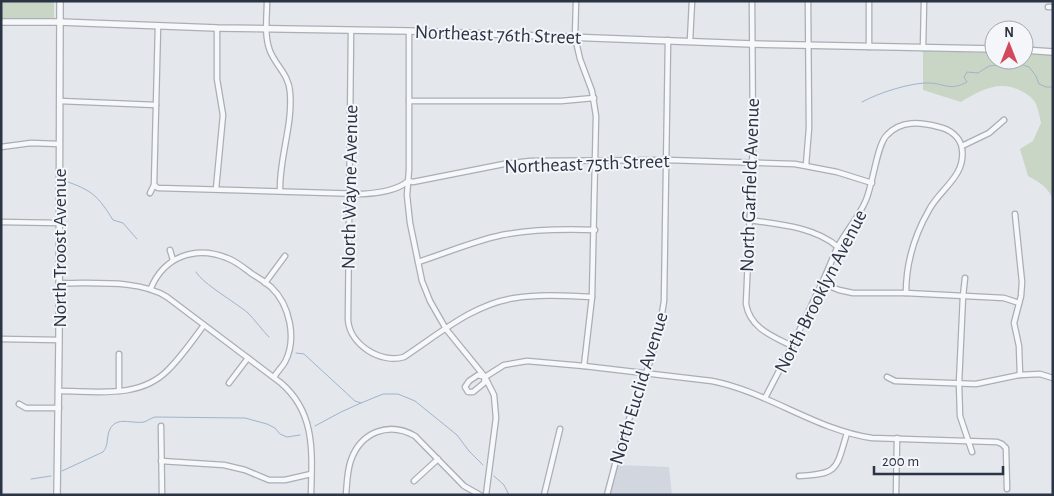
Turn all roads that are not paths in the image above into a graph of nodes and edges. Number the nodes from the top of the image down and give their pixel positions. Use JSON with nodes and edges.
{"nodes":[{"id":1,"x":60,"y":1,"type":"edge"},
{"id":2,"x":267,"y":1,"type":"edge"},
{"id":3,"x":576,"y":1,"type":"edge"},
{"id":4,"x":692,"y":1,"type":"edge"},
{"id":5,"x":752,"y":1,"type":"edge"},
{"id":6,"x":808,"y":1,"type":"edge"},
{"id":7,"x":869,"y":1,"type":"edge"},
{"id":8,"x":924,"y":1,"type":"edge"},
{"id":9,"x":1,"y":22,"type":"edge"},
{"id":10,"x":59,"y":22,"type":"junction"},
{"id":11,"x":158,"y":26,"type":"junction"},
{"id":12,"x":217,"y":28,"type":"junction"},
{"id":13,"x":267,"y":29,"type":"junction"},
{"id":14,"x":351,"y":30,"type":"junction"},
{"id":15,"x":409,"y":31,"type":"junction"},
{"id":16,"x":575,"y":37,"type":"junction"},
{"id":17,"x":668,"y":40,"type":"junction"},
{"id":18,"x":690,"y":41,"type":"junction"},
{"id":19,"x":752,"y":44,"type":"junction"},
{"id":20,"x":808,"y":45,"type":"junction"},
{"id":21,"x":869,"y":47,"type":"junction"},
{"id":22,"x":923,"y":48,"type":"junction"},
{"id":23,"x":984,"y":50,"type":"edge"},
{"id":24,"x":1034,"y":51,"type":"edge"},
{"id":25,"x":1053,"y":52,"type":"edge"},
{"id":26,"x":594,"y":98,"type":"junction"},
{"id":27,"x":410,"y":100,"type":"junction"},
{"id":28,"x":60,"y":101,"type":"junction"},
{"id":29,"x":156,"y":105,"type":"junction"},
{"id":30,"x":1004,"y":120,"type":"dead end"},
{"id":31,"x":59,"y":144,"type":"junction"},
{"id":32,"x":962,"y":146,"type":"junction"},
{"id":33,"x":1,"y":147,"type":"edge"},
{"id":34,"x":596,"y":160,"type":"junction"},
{"id":35,"x":667,"y":160,"type":"junction"},
{"id":36,"x":752,"y":162,"type":"junction"},
{"id":37,"x":806,"y":165,"type":"junction"},
{"id":38,"x":408,"y":181,"type":"junction"},
{"id":39,"x":872,"y":183,"type":"junction"},
{"id":40,"x":154,"y":185,"type":"junction"},
{"id":41,"x":216,"y":189,"type":"junction"},
{"id":42,"x":280,"y":191,"type":"junction"},
{"id":43,"x":150,"y":193,"type":"dead end"},
{"id":44,"x":349,"y":194,"type":"junction"},
{"id":45,"x":1015,"y":214,"type":"dead end"},
{"id":46,"x":749,"y":220,"type":"junction"},
{"id":47,"x":1,"y":222,"type":"edge"},
{"id":48,"x":59,"y":223,"type":"junction"},
{"id":49,"x":594,"y":230,"type":"junction"},
{"id":50,"x":838,"y":247,"type":"junction"},
{"id":51,"x":170,"y":250,"type":"dead end"},
{"id":52,"x":285,"y":256,"type":"dead end"},
{"id":53,"x":173,"y":260,"type":"junction"},
{"id":54,"x":418,"y":262,"type":"junction"},
{"id":55,"x":965,"y":278,"type":"dead end"},
{"id":56,"x":59,"y":283,"type":"junction"},
{"id":57,"x":265,"y":283,"type":"junction"},
{"id":58,"x":822,"y":284,"type":"junction"},
{"id":59,"x":150,"y":288,"type":"junction"},
{"id":60,"x":906,"y":293,"type":"junction"},
{"id":61,"x":963,"y":296,"type":"junction"},
{"id":62,"x":592,"y":297,"type":"junction"},
{"id":63,"x":1019,"y":303,"type":"junction"},
{"id":64,"x":204,"y":325,"type":"junction"},
{"id":65,"x":446,"y":329,"type":"junction"},
{"id":66,"x":1,"y":339,"type":"edge"},
{"id":67,"x":59,"y":340,"type":"junction"},
{"id":68,"x":792,"y":346,"type":"junction"},
{"id":69,"x":119,"y":354,"type":"dead end"},
{"id":70,"x":248,"y":358,"type":"junction"},
{"id":71,"x":584,"y":366,"type":"junction"},
{"id":72,"x":646,"y":374,"type":"junction"},
{"id":73,"x":1020,"y":375,"type":"junction"},
{"id":74,"x":274,"y":377,"type":"junction"},
{"id":75,"x":485,"y":377,"type":"junction"},
{"id":76,"x":887,"y":377,"type":"dead end"},
{"id":77,"x":1053,"y":378,"type":"edge"},
{"id":78,"x":228,"y":383,"type":"dead end"},
{"id":79,"x":959,"y":383,"type":"junction"},
{"id":80,"x":59,"y":391,"type":"junction"},
{"id":81,"x":119,"y":391,"type":"junction"},
{"id":82,"x":765,"y":398,"type":"junction"},
{"id":83,"x":18,"y":404,"type":"dead end"},
{"id":84,"x":59,"y":408,"type":"junction"},
{"id":85,"x":161,"y":426,"type":"dead end"},
{"id":86,"x":560,"y":429,"type":"dead end"},
{"id":87,"x":847,"y":433,"type":"junction"},
{"id":88,"x":897,"y":438,"type":"junction"},
{"id":89,"x":968,"y":441,"type":"junction"},
{"id":90,"x":972,"y":452,"type":"dead end"},
{"id":91,"x":438,"y":458,"type":"junction"},
{"id":92,"x":161,"y":461,"type":"junction"},
{"id":93,"x":311,"y":474,"type":"junction"},
{"id":94,"x":799,"y":476,"type":"dead end"},
{"id":95,"x":414,"y":481,"type":"dead end"},
{"id":96,"x":1007,"y":489,"type":"dead end"},
{"id":97,"x":57,"y":495,"type":"edge"},
{"id":98,"x":162,"y":495,"type":"edge"},
{"id":99,"x":311,"y":495,"type":"edge"},
{"id":100,"x":346,"y":495,"type":"edge"},
{"id":101,"x":480,"y":495,"type":"edge"},
{"id":102,"x":486,"y":495,"type":"edge"},
{"id":103,"x":544,"y":495,"type":"edge"},
{"id":104,"x":607,"y":495,"type":"edge"},
{"id":105,"x":896,"y":495,"type":"edge"}],
"edges":[{"from":1,"to":10,"type":"street","name":"North Troost Avenue"},
{"from":2,"to":13,"type":"street"},
{"from":3,"to":16,"type":"street"},
{"from":4,"to":18,"type":"street"},
{"from":5,"to":19,"type":"street","name":"North Garfield Avenue"},
{"from":6,"to":20,"type":"street"},
{"from":7,"to":21,"type":"street"},
{"from":8,"to":22,"type":"street"},
{"from":9,"to":10,"type":"street","name":"Northeast 76th Street"},
{"from":10,"to":11,"type":"street","name":"Northeast 76th Street"},
{"from":10,"to":28,"type":"street","name":"North Troost Avenue"},
{"from":11,"to":12,"type":"street","name":"Northeast 76th Street"},
{"from":11,"to":29,"type":"street"},
{"from":12,"to":13,"type":"street","name":"Northeast 76th Street"},
{"from":12,"to":41,"type":"street"},
{"from":13,"to":14,"type":"street","name":"Northeast 76th Street"},
{"from":13,"to":42,"type":"street"},
{"from":14,"to":15,"type":"street","name":"Northeast 76th Street"},
{"from":14,"to":44,"type":"street","name":"North Wayne Avenue"},
{"from":15,"to":16,"type":"street","name":"Northeast 76th Street"},
{"from":15,"to":27,"type":"street"},
{"from":16,"to":17,"type":"street","name":"Northeast 76th Street"},
{"from":16,"to":26,"type":"street"},
{"from":17,"to":18,"type":"street","name":"Northeast 76th Street"},
{"from":17,"to":35,"type":"street","name":"North Euclid Avenue"},
{"from":18,"to":19,"type":"street","name":"Northeast 76th Street"},
{"from":19,"to":20,"type":"street","name":"Northeast 76th Street"},
{"from":19,"to":36,"type":"street","name":"North Garfield Avenue"},
{"from":20,"to":21,"type":"street","name":"Northeast 76th Street"},
{"from":20,"to":37,"type":"street"},
{"from":21,"to":22,"type":"street","name":"Northeast 76th Street"},
{"from":22,"to":23,"type":"street","name":"Northeast 76th Street"},
{"from":24,"to":25,"type":"street"},
{"from":26,"to":27,"type":"street"},
{"from":26,"to":34,"type":"street"},
{"from":27,"to":38,"type":"street"},
{"from":28,"to":29,"type":"street"},
{"from":28,"to":31,"type":"street","name":"North Troost Avenue"},
{"from":29,"to":40,"type":"street"},
{"from":30,"to":32,"type":"street"},
{"from":31,"to":33,"type":"street"},
{"from":31,"to":48,"type":"street","name":"North Troost Avenue"},
{"from":32,"to":39,"type":"street","name":"North Brooklyn Avenue"},
{"from":32,"to":60,"type":"street"},
{"from":34,"to":35,"type":"street","name":"Northeast 75th Street"},
{"from":34,"to":38,"type":"street","name":"Northeast 75th Street"},
{"from":34,"to":49,"type":"street"},
{"from":35,"to":36,"type":"street","name":"Northeast 75th Street"},
{"from":35,"to":72,"type":"street","name":"North Euclid Avenue"},
{"from":36,"to":37,"type":"street","name":"Northeast 75th Street"},
{"from":36,"to":46,"type":"street","name":"North Garfield Avenue"},
{"from":37,"to":39,"type":"street","name":"Northeast 75th Street"},
{"from":38,"to":44,"type":"street","name":"Northeast 75th Street"},
{"from":38,"to":54,"type":"street"},
{"from":39,"to":50,"type":"street","name":"North Brooklyn Avenue"},
{"from":40,"to":41,"type":"street","name":"Northeast 75th Street"},
{"from":40,"to":43,"type":"street"},
{"from":41,"to":42,"type":"street","name":"Northeast 75th Street"},
{"from":42,"to":44,"type":"street","name":"Northeast 75th Street"},
{"from":44,"to":65,"type":"street","name":"North Wayne Avenue"},
{"from":45,"to":63,"type":"street"},
{"from":46,"to":50,"type":"street"},
{"from":46,"to":68,"type":"street","name":"North Garfield Avenue"},
{"from":47,"to":48,"type":"street"},
{"from":48,"to":56,"type":"street","name":"North Troost Avenue"},
{"from":49,"to":54,"type":"street"},
{"from":49,"to":62,"type":"street"},
{"from":50,"to":58,"type":"street","name":"North Brooklyn Avenue"},
{"from":51,"to":53,"type":"street"},
{"from":52,"to":57,"type":"street"},
{"from":53,"to":57,"type":"street"},
{"from":53,"to":59,"type":"street"},
{"from":54,"to":65,"type":"street"},
{"from":55,"to":61,"type":"street"},
{"from":56,"to":59,"type":"street"},
{"from":56,"to":67,"type":"street","name":"North Troost Avenue"},
{"from":57,"to":74,"type":"street"},
{"from":58,"to":60,"type":"street"},
{"from":58,"to":68,"type":"street","name":"North Brooklyn Avenue"},
{"from":59,"to":64,"type":"street"},
{"from":60,"to":61,"type":"street"},
{"from":61,"to":63,"type":"street"},
{"from":61,"to":79,"type":"street"},
{"from":62,"to":65,"type":"street"},
{"from":62,"to":71,"type":"street"},
{"from":63,"to":73,"type":"street"},
{"from":64,"to":70,"type":"street"},
{"from":64,"to":81,"type":"street"},
{"from":65,"to":75,"type":"street"},
{"from":66,"to":67,"type":"street"},
{"from":67,"to":80,"type":"street","name":"North Troost Avenue"},
{"from":68,"to":82,"type":"street","name":"North Brooklyn Avenue"},
{"from":69,"to":81,"type":"street"},
{"from":70,"to":74,"type":"street"},
{"from":70,"to":78,"type":"street"},
{"from":71,"to":72,"type":"street"},
{"from":71,"to":75,"type":"street"},
{"from":72,"to":82,"type":"street"},
{"from":72,"to":104,"type":"street","name":"North Euclid Avenue"},
{"from":73,"to":77,"type":"street"},
{"from":73,"to":79,"type":"street"},
{"from":74,"to":93,"type":"street"},
{"from":75,"to":75,"type":"street"},
{"from":75,"to":102,"type":"street"},
{"from":76,"to":79,"type":"street"},
{"from":79,"to":89,"type":"street"},
{"from":80,"to":81,"type":"street"},
{"from":80,"to":84,"type":"street","name":"North Troost Avenue"},
{"from":82,"to":87,"type":"street"},
{"from":83,"to":84,"type":"street"},
{"from":84,"to":97,"type":"street","name":"North Troost Avenue"},
{"from":85,"to":92,"type":"street"},
{"from":86,"to":103,"type":"street"},
{"from":87,"to":88,"type":"street"},
{"from":87,"to":94,"type":"street"},
{"from":88,"to":89,"type":"street"},
{"from":88,"to":105,"type":"street"},
{"from":89,"to":90,"type":"street"},
{"from":89,"to":96,"type":"street"},
{"from":91,"to":95,"type":"street"},
{"from":91,"to":100,"type":"street"},
{"from":91,"to":101,"type":"street"},
{"from":92,"to":93,"type":"street"},
{"from":92,"to":98,"type":"street"},
{"from":93,"to":99,"type":"street"}]}
